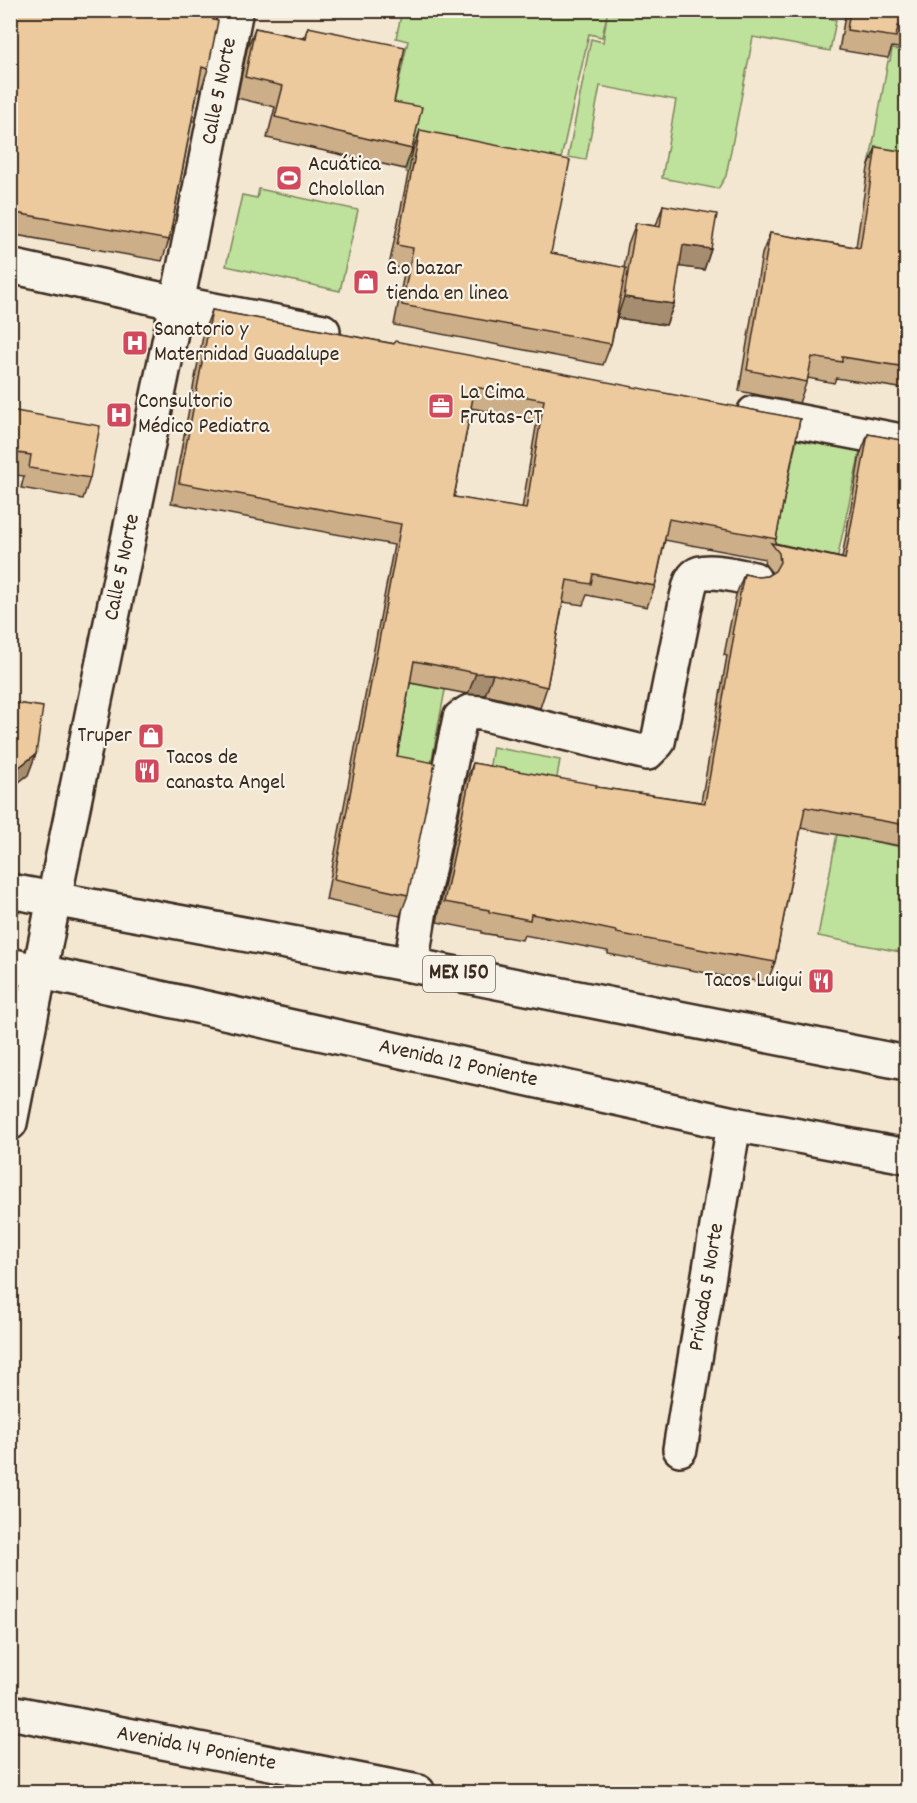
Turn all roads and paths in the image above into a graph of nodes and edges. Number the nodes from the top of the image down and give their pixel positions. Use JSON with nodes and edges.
{"nodes":[{"id":1,"x":236,"y":10,"type":"edge"},
{"id":2,"x":10,"y":266,"type":"edge"},
{"id":3,"x":177,"y":303,"type":"junction"},
{"id":4,"x":354,"y":337,"type":"edge"},
{"id":5,"x":730,"y":409,"type":"edge"},
{"id":6,"x":906,"y":442,"type":"edge"},
{"id":7,"x":754,"y":579,"type":"edge"},
{"id":8,"x":10,"y":891,"type":"edge"},
{"id":9,"x":54,"y":899,"type":"junction"},
{"id":10,"x":411,"y":965,"type":"junction"},
{"id":11,"x":26,"y":968,"type":"edge"},
{"id":12,"x":906,"y":1063,"type":"edge"},
{"id":13,"x":10,"y":1123,"type":"edge"},
{"id":14,"x":734,"y":1124,"type":"junction"},
{"id":15,"x":906,"y":1156,"type":"edge"},
{"id":16,"x":680,"y":1449,"type":"dead end"},
{"id":17,"x":10,"y":1712,"type":"edge"},
{"id":18,"x":418,"y":1792,"type":"edge"}],
"edges":[{"from":1,"to":3,"type":"street","name":"Calle 5 Norte"},
{"from":2,"to":3,"type":"street"},
{"from":3,"to":4,"type":"street"},
{"from":3,"to":9,"type":"street","name":"Calle 5 Norte"},
{"from":5,"to":6,"type":"street"},
{"from":7,"to":10,"type":"street"},
{"from":8,"to":9,"type":"street","number":"MEX 150"},
{"from":9,"to":10,"type":"street","number":"MEX 150"},
{"from":9,"to":11,"type":"street","name":"Calle 5 Norte"},
{"from":10,"to":12,"type":"street","number":"MEX 150"},
{"from":11,"to":13,"type":"street","name":"Calle 5 Norte"},
{"from":11,"to":14,"type":"street","name":"Avenida 12 Poniente"},
{"from":14,"to":15,"type":"street","name":"Avenida 12 Poniente"},
{"from":14,"to":16,"type":"street","name":"Privada 5 Norte"},
{"from":17,"to":18,"type":"street","name":"Avenida 14 Poniente"}]}
